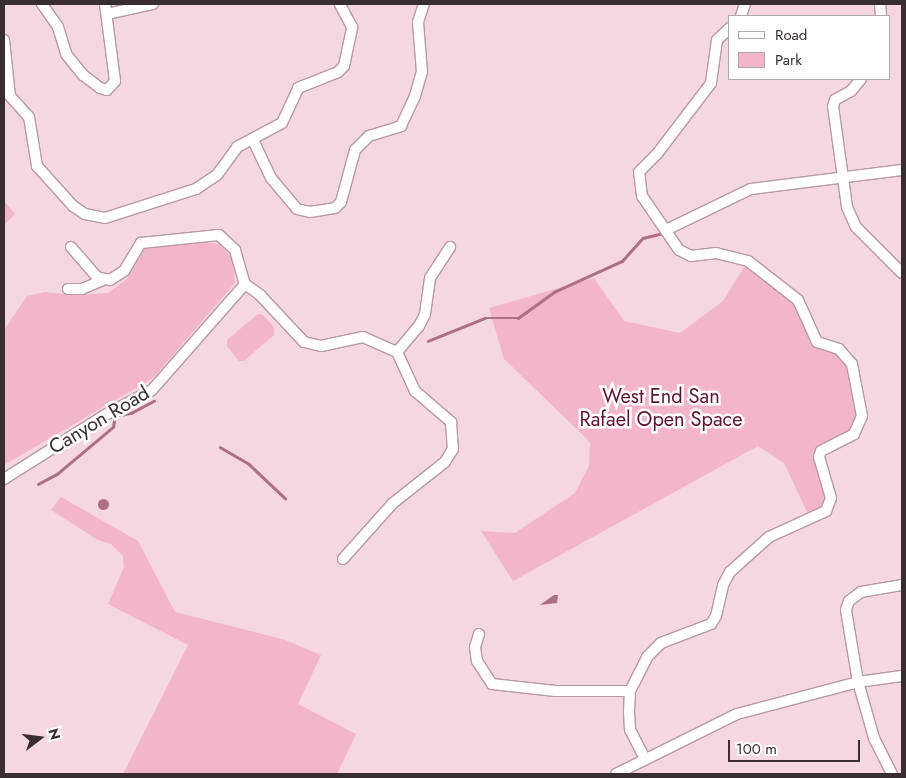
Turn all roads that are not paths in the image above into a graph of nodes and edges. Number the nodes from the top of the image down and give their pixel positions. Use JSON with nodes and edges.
{"nodes":[{"id":1,"x":42,"y":4,"type":"edge"},
{"id":2,"x":105,"y":4,"type":"edge"},
{"id":3,"x":153,"y":4,"type":"edge"},
{"id":4,"x":340,"y":4,"type":"edge"},
{"id":5,"x":424,"y":4,"type":"edge"},
{"id":6,"x":107,"y":14,"type":"junction"},
{"id":7,"x":728,"y":30,"type":"edge"},
{"id":8,"x":4,"y":40,"type":"edge"},
{"id":9,"x":860,"y":80,"type":"edge"},
{"id":10,"x":253,"y":140,"type":"junction"},
{"id":11,"x":902,"y":170,"type":"edge"},
{"id":12,"x":843,"y":178,"type":"junction"},
{"id":13,"x":666,"y":230,"type":"junction"},
{"id":14,"x":70,"y":247,"type":"dead end"},
{"id":15,"x":450,"y":247,"type":"dead end"},
{"id":16,"x":902,"y":273,"type":"edge"},
{"id":17,"x":103,"y":280,"type":"junction"},
{"id":18,"x":245,"y":284,"type":"junction"},
{"id":19,"x":68,"y":289,"type":"dead end"},
{"id":20,"x":397,"y":352,"type":"junction"},
{"id":21,"x":4,"y":479,"type":"edge"},
{"id":22,"x":343,"y":558,"type":"dead end"},
{"id":23,"x":902,"y":585,"type":"edge"},
{"id":24,"x":479,"y":634,"type":"dead end"},
{"id":25,"x":902,"y":676,"type":"edge"},
{"id":26,"x":858,"y":682,"type":"junction"},
{"id":27,"x":630,"y":690,"type":"junction"},
{"id":28,"x":645,"y":759,"type":"junction"},
{"id":29,"x":616,"y":774,"type":"edge"},
{"id":30,"x":892,"y":774,"type":"edge"}],
"edges":[{"from":1,"to":6,"type":"street"},
{"from":2,"to":6,"type":"street"},
{"from":3,"to":6,"type":"street"},
{"from":4,"to":10,"type":"street"},
{"from":5,"to":10,"type":"street"},
{"from":7,"to":13,"type":"street"},
{"from":8,"to":10,"type":"street"},
{"from":9,"to":12,"type":"street"},
{"from":11,"to":12,"type":"street"},
{"from":12,"to":13,"type":"street"},
{"from":12,"to":16,"type":"street"},
{"from":13,"to":27,"type":"street"},
{"from":14,"to":17,"type":"street"},
{"from":15,"to":20,"type":"street"},
{"from":17,"to":18,"type":"street"},
{"from":17,"to":19,"type":"street"},
{"from":18,"to":20,"type":"street"},
{"from":18,"to":21,"type":"street","name":"Canyon Road"},
{"from":20,"to":22,"type":"street"},
{"from":23,"to":26,"type":"street"},
{"from":24,"to":27,"type":"street"},
{"from":25,"to":26,"type":"street"},
{"from":26,"to":28,"type":"street"},
{"from":26,"to":30,"type":"street"},
{"from":27,"to":28,"type":"street"},
{"from":28,"to":29,"type":"street"}]}
